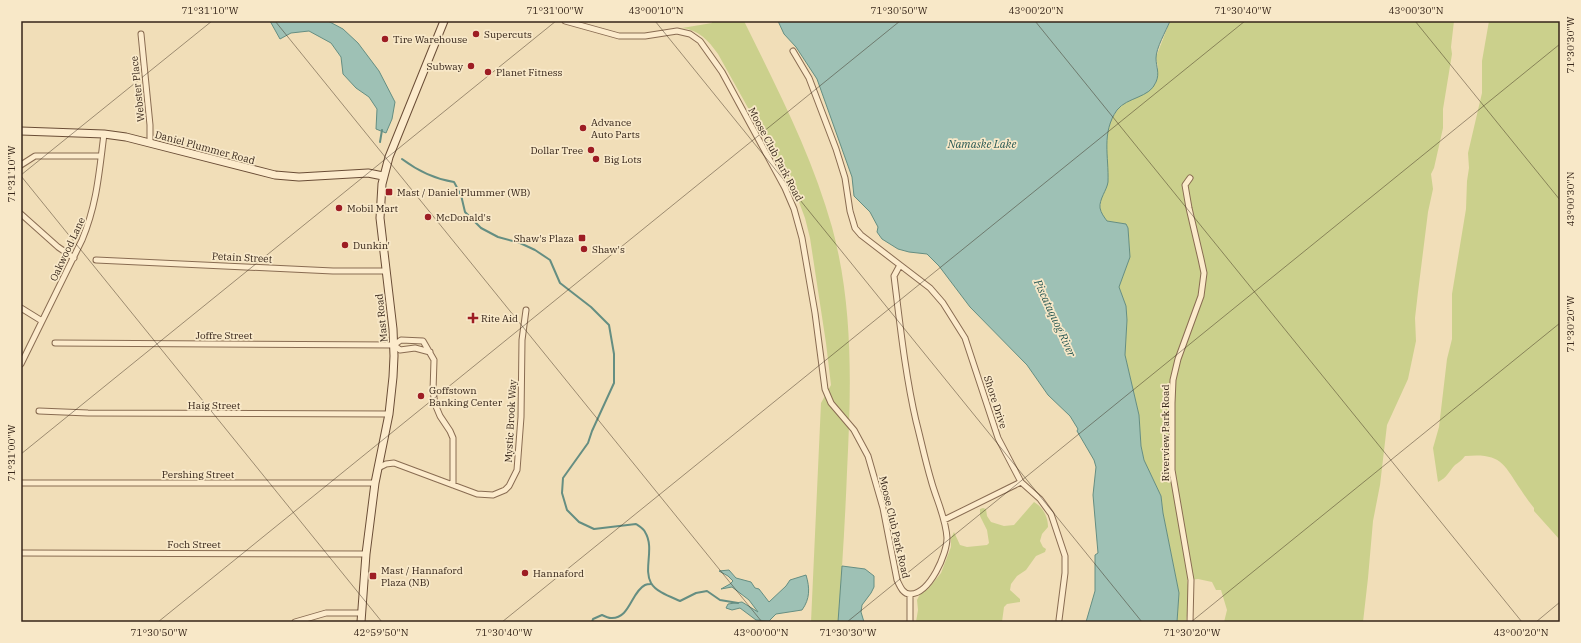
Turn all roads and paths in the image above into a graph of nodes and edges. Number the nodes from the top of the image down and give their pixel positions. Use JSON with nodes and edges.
{"nodes":[{"id":1,"x":444,"y":21,"type":"edge"},
{"id":2,"x":565,"y":21,"type":"edge"},
{"id":3,"x":141,"y":34,"type":"dead end"},
{"id":4,"x":793,"y":51,"type":"dead end"},
{"id":5,"x":21,"y":131,"type":"edge"},
{"id":6,"x":104,"y":134,"type":"junction"},
{"id":7,"x":150,"y":142,"type":"junction"},
{"id":8,"x":101,"y":156,"type":"junction"},
{"id":9,"x":21,"y":165,"type":"edge"},
{"id":10,"x":383,"y":176,"type":"junction"},
{"id":11,"x":1190,"y":178,"type":"dead end"},
{"id":12,"x":21,"y":214,"type":"edge"},
{"id":13,"x":74,"y":258,"type":"junction"},
{"id":14,"x":96,"y":260,"type":"dead end"},
{"id":15,"x":900,"y":265,"type":"junction"},
{"id":16,"x":386,"y":271,"type":"junction"},
{"id":17,"x":21,"y":308,"type":"edge"},
{"id":18,"x":526,"y":310,"type":"dead end"},
{"id":19,"x":42,"y":321,"type":"junction"},
{"id":20,"x":55,"y":343,"type":"dead end"},
{"id":21,"x":394,"y":345,"type":"junction"},
{"id":22,"x":430,"y":352,"type":"junction"},
{"id":23,"x":21,"y":364,"type":"edge"},
{"id":24,"x":38,"y":411,"type":"dead end"},
{"id":25,"x":389,"y":414,"type":"junction"},
{"id":26,"x":378,"y":468,"type":"junction"},
{"id":27,"x":375,"y":482,"type":"junction"},
{"id":28,"x":1021,"y":482,"type":"junction"},
{"id":29,"x":21,"y":483,"type":"edge"},
{"id":30,"x":453,"y":485,"type":"junction"},
{"id":31,"x":944,"y":520,"type":"junction"},
{"id":32,"x":21,"y":553,"type":"edge"},
{"id":33,"x":366,"y":554,"type":"junction"},
{"id":34,"x":910,"y":594,"type":"junction"},
{"id":35,"x":362,"y":613,"type":"junction"},
{"id":36,"x":1059,"y":620,"type":"dead end"},
{"id":37,"x":295,"y":622,"type":"edge"},
{"id":38,"x":361,"y":622,"type":"edge"},
{"id":39,"x":910,"y":622,"type":"edge"},
{"id":40,"x":1190,"y":622,"type":"edge"}],
"edges":[{"from":1,"to":10,"type":"main road","name":"Mast Road"},
{"from":2,"to":34,"type":"street","name":"Moose Club Park Road"},
{"from":3,"to":7,"type":"street","name":"Webster Place"},
{"from":4,"to":15,"type":"street"},
{"from":5,"to":6,"type":"main road","name":"Daniel Plummer Road"},
{"from":6,"to":7,"type":"main road","name":"Daniel Plummer Road"},
{"from":6,"to":8,"type":"street","name":"Oakwood Lane"},
{"from":7,"to":10,"type":"main road","name":"Daniel Plummer Road"},
{"from":8,"to":9,"type":"street"},
{"from":8,"to":13,"type":"street","name":"Oakwood Lane"},
{"from":10,"to":16,"type":"main road","name":"Mast Road"},
{"from":11,"to":40,"type":"street","name":"Riverview Park Road"},
{"from":12,"to":13,"type":"street"},
{"from":13,"to":19,"type":"street","name":"Oakwood Lane"},
{"from":14,"to":16,"type":"street","name":"Petain Street"},
{"from":15,"to":28,"type":"street","name":"Shore Drive"},
{"from":15,"to":31,"type":"street"},
{"from":16,"to":21,"type":"main road","name":"Mast Road"},
{"from":17,"to":19,"type":"street"},
{"from":18,"to":30,"type":"street","name":"Mystic Brook Way"},
{"from":19,"to":23,"type":"street","name":"Oakwood Lane"},
{"from":20,"to":21,"type":"street","name":"Joffre Street"},
{"from":21,"to":22,"type":"street"},
{"from":21,"to":22,"type":"street"},
{"from":21,"to":25,"type":"main road","name":"Mast Road"},
{"from":22,"to":30,"type":"street"},
{"from":24,"to":25,"type":"street","name":"Haig Street"},
{"from":25,"to":26,"type":"main road","name":"Mast Road"},
{"from":26,"to":27,"type":"main road","name":"Mast Road"},
{"from":26,"to":30,"type":"street","name":"Mystic Brook Way"},
{"from":27,"to":29,"type":"street","name":"Pershing Street"},
{"from":27,"to":33,"type":"main road","name":"Mast Road"},
{"from":28,"to":31,"type":"street"},
{"from":28,"to":36,"type":"street"},
{"from":31,"to":34,"type":"street"},
{"from":32,"to":33,"type":"street","name":"Foch Street"},
{"from":33,"to":35,"type":"main road","name":"Mast Road"},
{"from":34,"to":39,"type":"street"},
{"from":35,"to":37,"type":"street"},
{"from":35,"to":38,"type":"main road","name":"Mast Road"}]}
